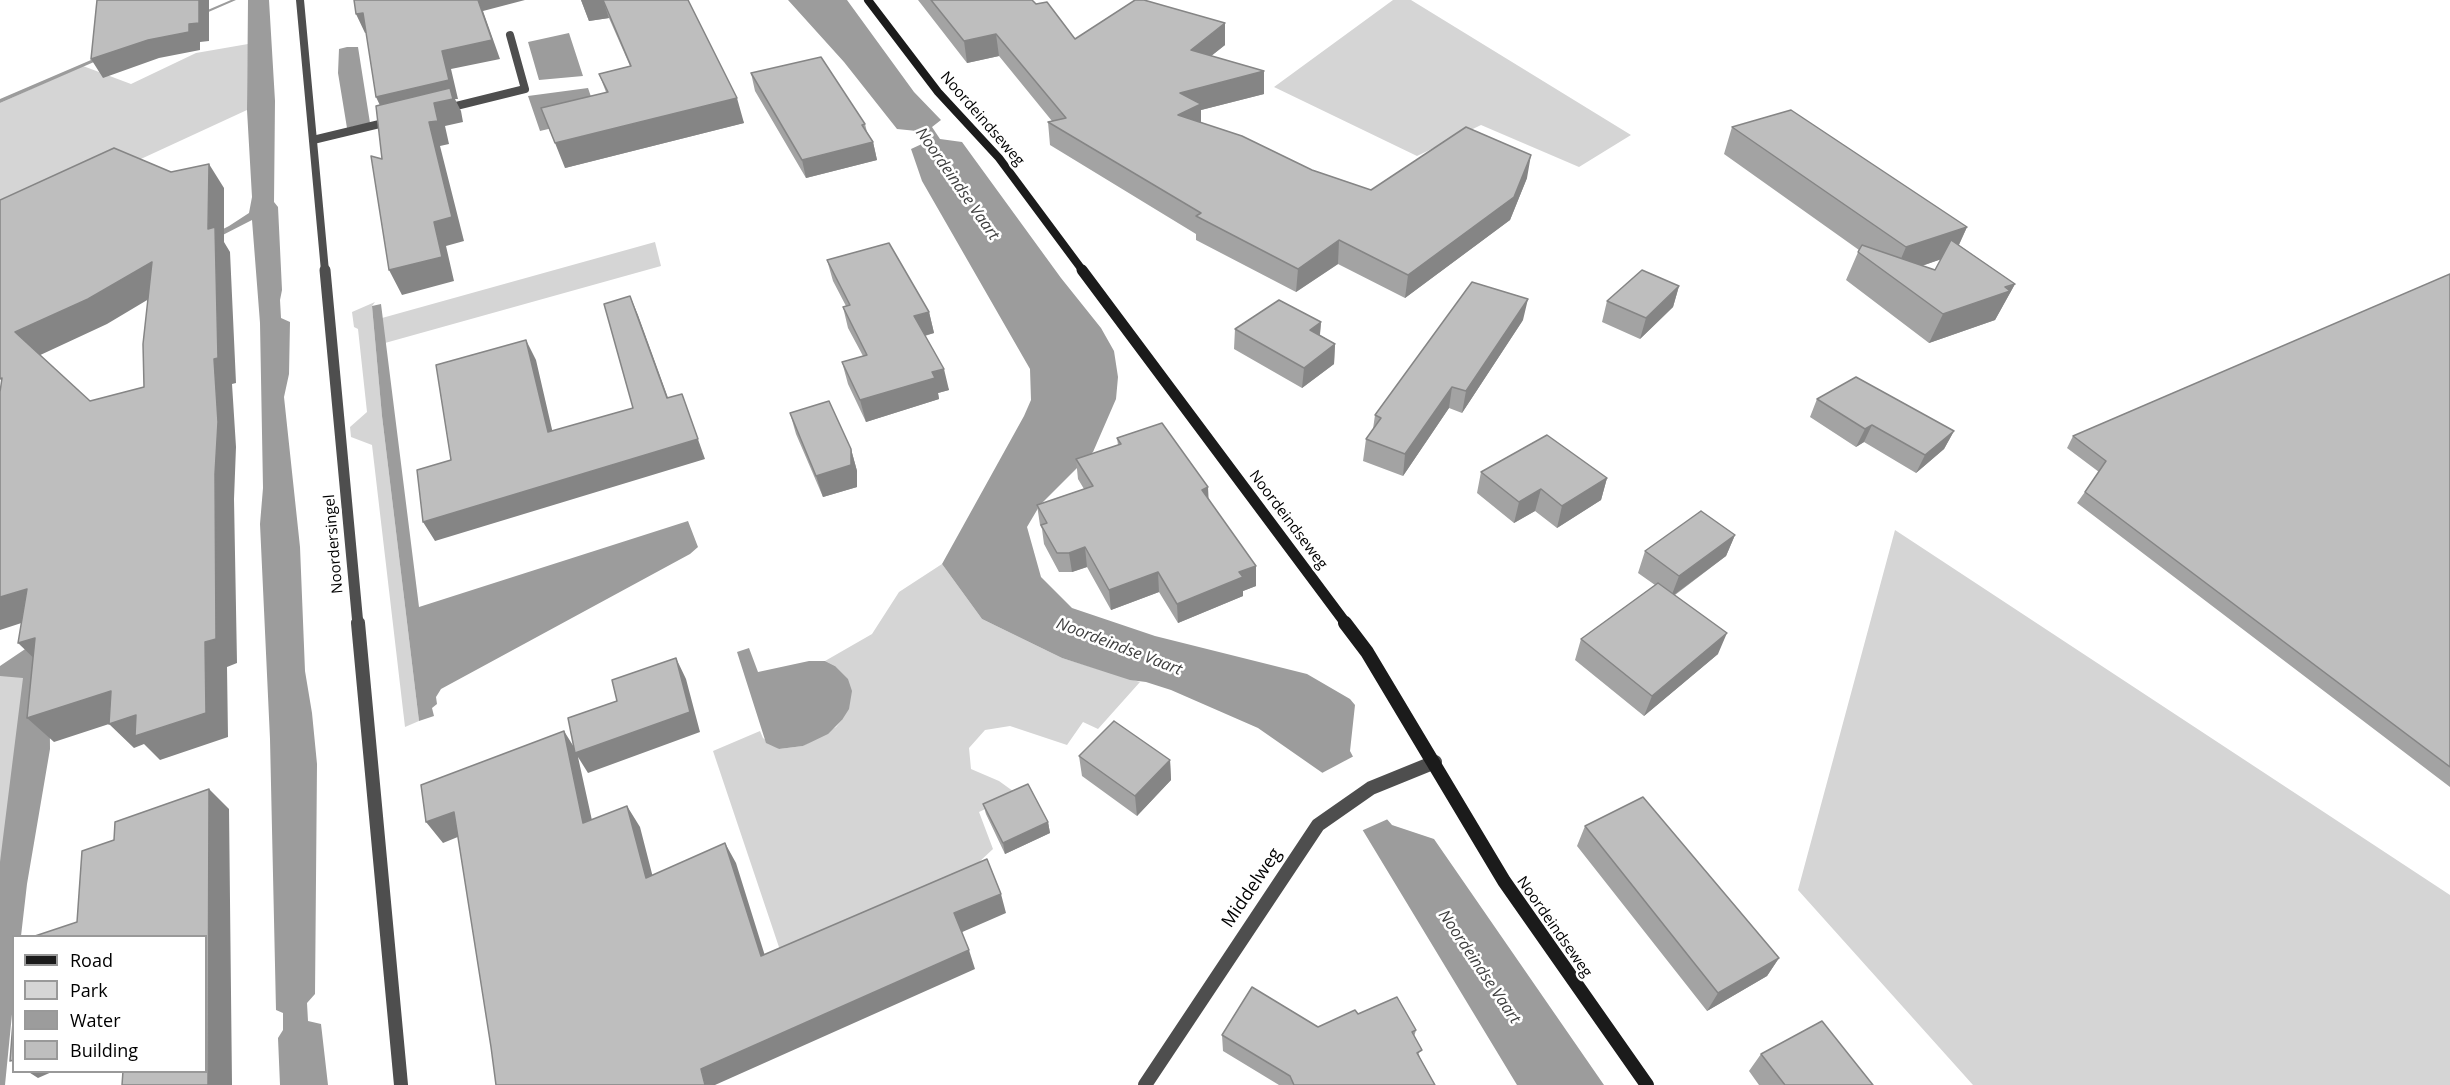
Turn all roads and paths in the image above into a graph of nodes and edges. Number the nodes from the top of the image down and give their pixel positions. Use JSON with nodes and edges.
{"nodes":[{"id":1,"x":300,"y":0,"type":"edge"},
{"id":2,"x":868,"y":0,"type":"edge"},
{"id":3,"x":510,"y":35,"type":"dead end"},
{"id":4,"x":436,"y":111,"type":"edge"},
{"id":5,"x":402,"y":118,"type":"edge"},
{"id":6,"x":313,"y":140,"type":"junction"},
{"id":7,"x":1435,"y":762,"type":"junction"},
{"id":8,"x":401,"y":1085,"type":"edge"},
{"id":9,"x":1145,"y":1085,"type":"edge"},
{"id":10,"x":1647,"y":1085,"type":"edge"}],
"edges":[{"from":1,"to":6,"type":"street","name":"Noordersingel"},
{"from":2,"to":7,"type":"street","name":"Noordeindseweg"},
{"from":3,"to":4,"type":"street"},
{"from":5,"to":6,"type":"street"},
{"from":6,"to":8,"type":"street","name":"Noordersingel"},
{"from":7,"to":9,"type":"street","name":"Middelweg"},
{"from":7,"to":10,"type":"street","name":"Noordeindseweg"}]}
